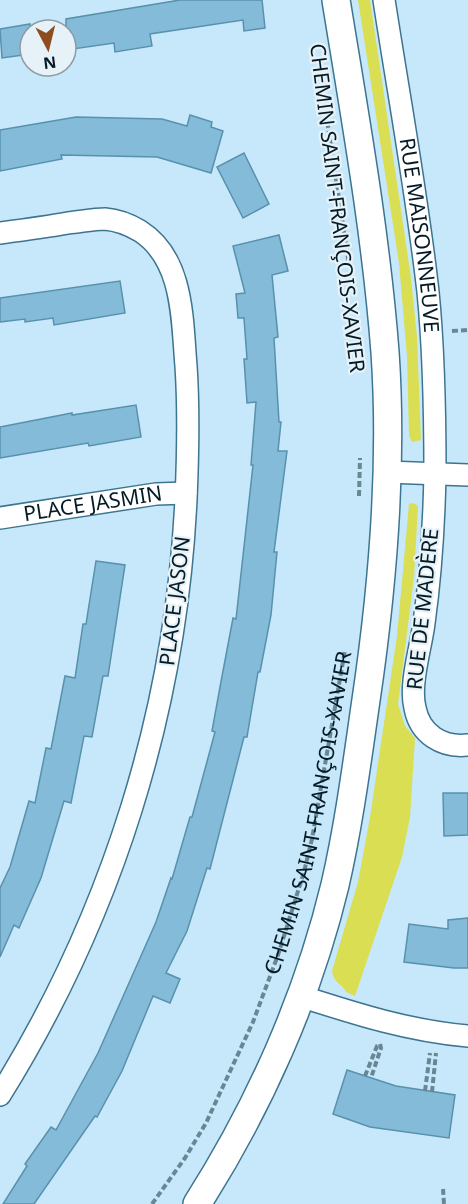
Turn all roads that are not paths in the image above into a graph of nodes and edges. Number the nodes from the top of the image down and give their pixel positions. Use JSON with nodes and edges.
{"nodes":[{"id":1,"x":336,"y":0,"type":"edge"},
{"id":2,"x":384,"y":0,"type":"edge"},
{"id":3,"x":0,"y":233,"type":"edge"},
{"id":4,"x":387,"y":472,"type":"junction"},
{"id":5,"x":435,"y":474,"type":"junction"},
{"id":6,"x":468,"y":475,"type":"edge"},
{"id":7,"x":186,"y":493,"type":"junction"},
{"id":8,"x":0,"y":518,"type":"edge"},
{"id":9,"x":468,"y":745,"type":"edge"},
{"id":10,"x":300,"y":996,"type":"junction"},
{"id":11,"x":468,"y":1036,"type":"edge"},
{"id":12,"x":0,"y":1095,"type":"edge"},
{"id":13,"x":197,"y":1204,"type":"edge"}],
"edges":[{"from":1,"to":4,"type":"street","name":"CHEMIN SAINT-FRANÇOIS-XAVIER"},
{"from":2,"to":5,"type":"street","name":"RUE MAISONNEUVE"},
{"from":3,"to":7,"type":"street","name":"PLACE JASON"},
{"from":4,"to":5,"type":"street"},
{"from":4,"to":10,"type":"street","name":"CHEMIN SAINT-FRANÇOIS-XAVIER"},
{"from":5,"to":6,"type":"street"},
{"from":5,"to":9,"type":"street","name":"RUE DE MADÈRE"},
{"from":7,"to":8,"type":"street","name":"PLACE JASMIN"},
{"from":7,"to":12,"type":"street","name":"PLACE JASON"},
{"from":10,"to":11,"type":"street"},
{"from":10,"to":13,"type":"street","name":"CHEMIN SAINT-FRANÇOIS-XAVIER"}]}
